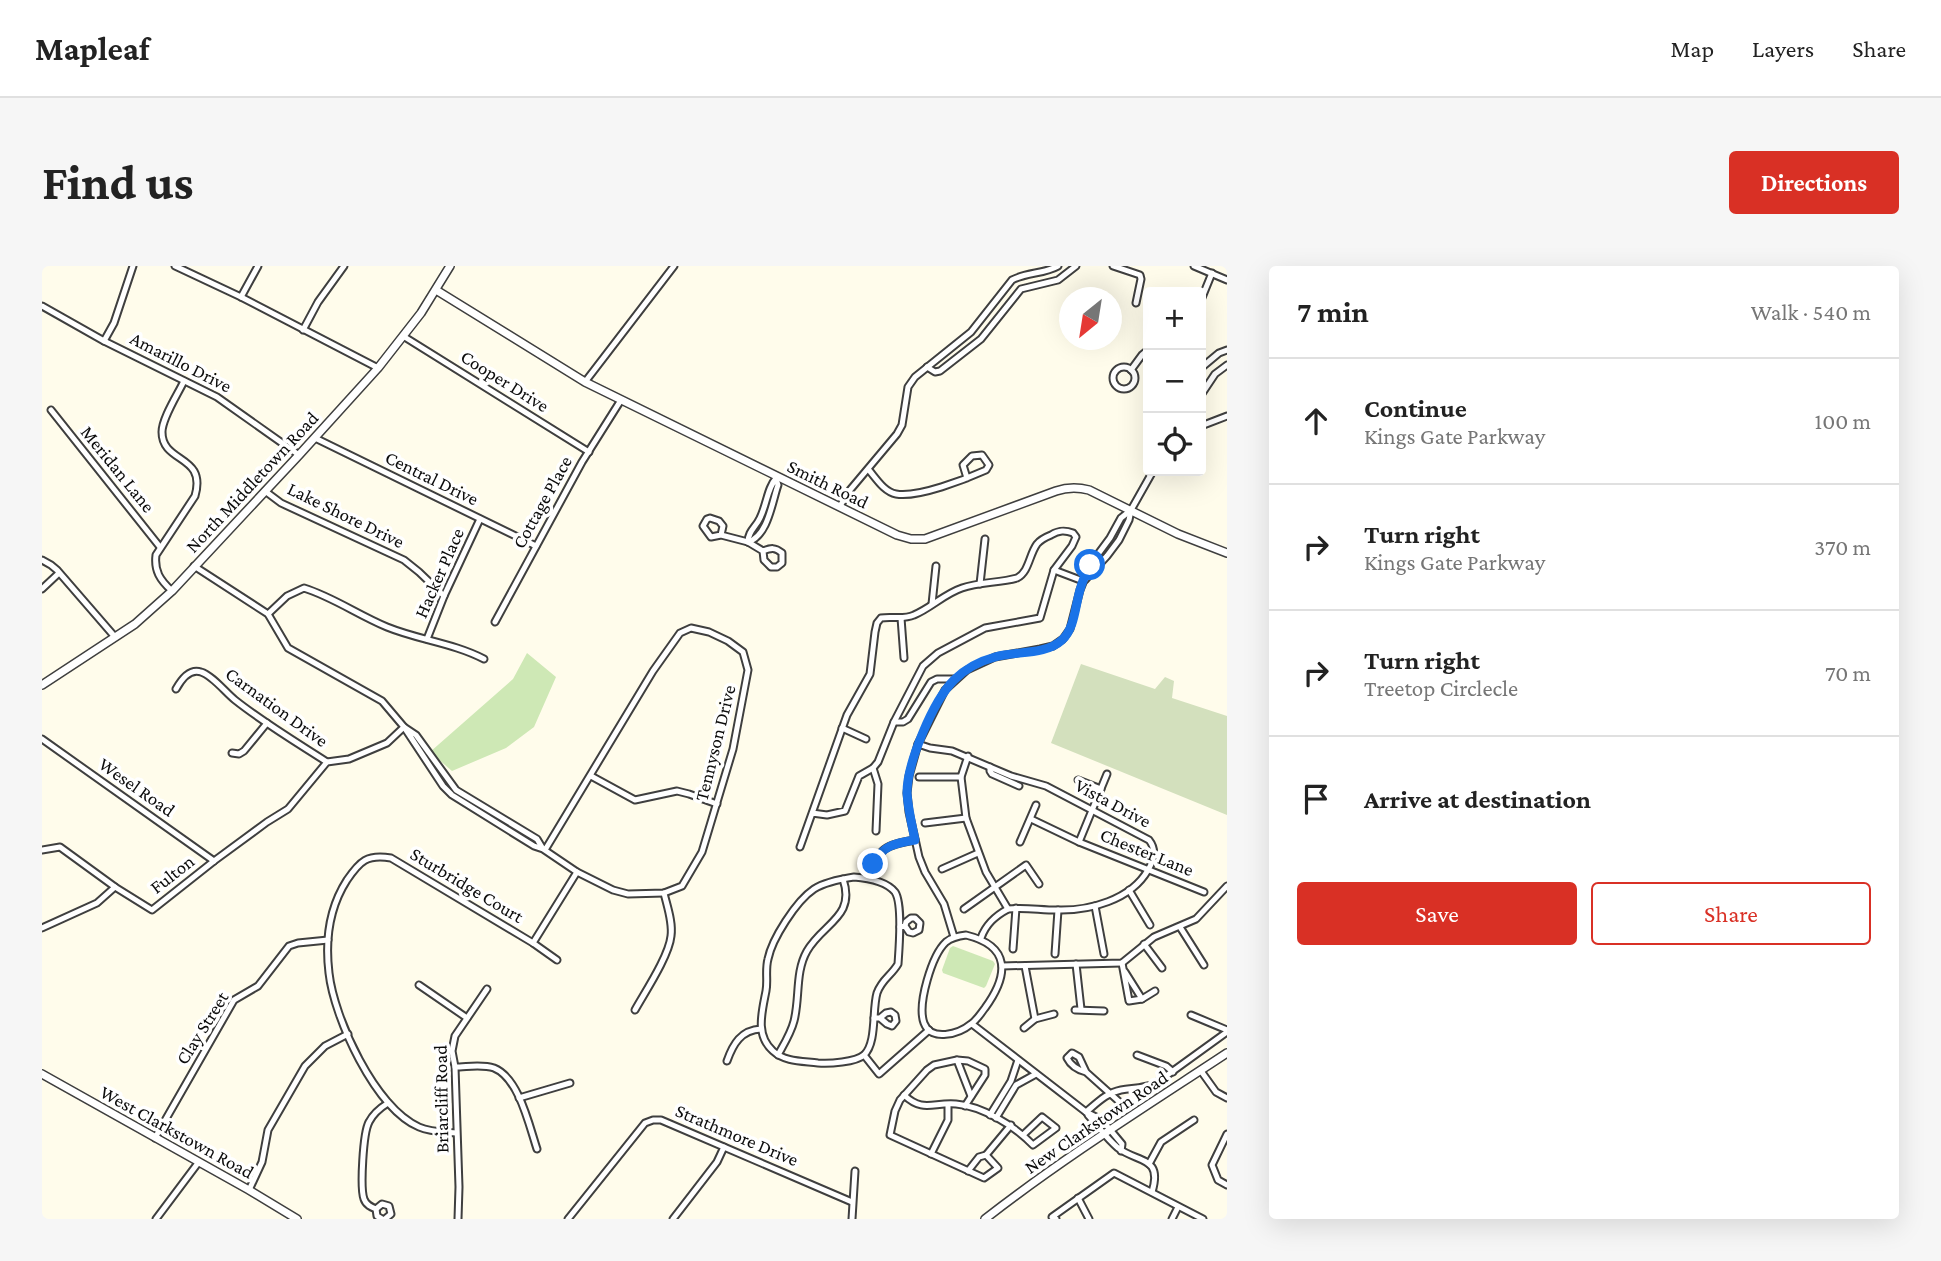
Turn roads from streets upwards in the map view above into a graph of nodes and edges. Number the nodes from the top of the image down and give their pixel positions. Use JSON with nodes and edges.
{"nodes":[{"id":1,"x":134,"y":266,"type":"edge"},
{"id":2,"x":175,"y":266,"type":"edge"},
{"id":3,"x":258,"y":266,"type":"edge"},
{"id":4,"x":344,"y":266,"type":"edge"},
{"id":5,"x":450,"y":266,"type":"edge"},
{"id":6,"x":674,"y":266,"type":"edge"},
{"id":7,"x":1058,"y":266,"type":"edge"},
{"id":8,"x":1076,"y":266,"type":"edge"},
{"id":9,"x":1113,"y":266,"type":"edge"},
{"id":10,"x":1194,"y":266,"type":"edge"},
{"id":11,"x":1212,"y":273,"type":"junction"},
{"id":12,"x":1227,"y":280,"type":"edge"},
{"id":13,"x":1206,"y":288,"type":"edge"},
{"id":14,"x":436,"y":290,"type":"junction"},
{"id":15,"x":241,"y":298,"type":"junction"},
{"id":16,"x":1136,"y":303,"type":"dead end"},
{"id":17,"x":42,"y":306,"type":"edge"},
{"id":18,"x":303,"y":330,"type":"junction"},
{"id":19,"x":404,"y":336,"type":"junction"},
{"id":20,"x":104,"y":341,"type":"junction"},
{"id":21,"x":1227,"y":350,"type":"edge"},
{"id":22,"x":1143,"y":354,"type":"edge"},
{"id":23,"x":1211,"y":359,"type":"junction"},
{"id":24,"x":1206,"y":364,"type":"edge"},
{"id":25,"x":1227,"y":365,"type":"edge"},
{"id":26,"x":927,"y":367,"type":"junction"},
{"id":27,"x":378,"y":368,"type":"junction"},
{"id":28,"x":1131,"y":370,"type":"junction"},
{"id":29,"x":1220,"y":370,"type":"junction"},
{"id":30,"x":184,"y":381,"type":"junction"},
{"id":31,"x":585,"y":382,"type":"junction"},
{"id":32,"x":1206,"y":388,"type":"edge"},
{"id":33,"x":621,"y":400,"type":"junction"},
{"id":34,"x":51,"y":410,"type":"dead end"},
{"id":35,"x":1227,"y":416,"type":"edge"},
{"id":36,"x":1206,"y":424,"type":"edge"},
{"id":37,"x":315,"y":438,"type":"junction"},
{"id":38,"x":589,"y":452,"type":"junction"},
{"id":39,"x":299,"y":455,"type":"junction"},
{"id":40,"x":868,"y":469,"type":"junction"},
{"id":41,"x":1150,"y":476,"type":"edge"},
{"id":42,"x":777,"y":478,"type":"junction"},
{"id":43,"x":967,"y":478,"type":"junction"},
{"id":44,"x":265,"y":491,"type":"junction"},
{"id":45,"x":840,"y":506,"type":"junction"},
{"id":46,"x":1131,"y":510,"type":"junction"},
{"id":47,"x":480,"y":519,"type":"junction"},
{"id":48,"x":721,"y":536,"type":"dead end"},
{"id":49,"x":985,"y":539,"type":"dead end"},
{"id":50,"x":748,"y":542,"type":"junction"},
{"id":51,"x":536,"y":546,"type":"junction"},
{"id":52,"x":160,"y":547,"type":"junction"},
{"id":53,"x":763,"y":551,"type":"dead end"},
{"id":54,"x":1227,"y":553,"type":"edge"},
{"id":55,"x":42,"y":560,"type":"edge"},
{"id":56,"x":194,"y":566,"type":"junction"},
{"id":57,"x":936,"y":566,"type":"dead end"},
{"id":58,"x":1054,"y":570,"type":"junction"},
{"id":59,"x":59,"y":573,"type":"junction"},
{"id":60,"x":1083,"y":581,"type":"junction"},
{"id":61,"x":980,"y":584,"type":"junction"},
{"id":62,"x":42,"y":589,"type":"edge"},
{"id":63,"x":172,"y":591,"type":"junction"},
{"id":64,"x":444,"y":596,"type":"junction"},
{"id":65,"x":932,"y":604,"type":"junction"},
{"id":66,"x":268,"y":614,"type":"junction"},
{"id":67,"x":901,"y":618,"type":"junction"},
{"id":68,"x":495,"y":622,"type":"dead end"},
{"id":69,"x":115,"y":638,"type":"junction"},
{"id":70,"x":427,"y":639,"type":"junction"},
{"id":71,"x":904,"y":658,"type":"dead end"},
{"id":72,"x":484,"y":659,"type":"dead end"},
{"id":73,"x":955,"y":679,"type":"junction"},
{"id":74,"x":42,"y":685,"type":"edge"},
{"id":75,"x":176,"y":689,"type":"dead end"},
{"id":76,"x":894,"y":722,"type":"junction"},
{"id":77,"x":267,"y":723,"type":"junction"},
{"id":78,"x":404,"y":727,"type":"junction"},
{"id":79,"x":842,"y":728,"type":"junction"},
{"id":80,"x":42,"y":739,"type":"edge"},
{"id":81,"x":866,"y":739,"type":"dead end"},
{"id":82,"x":918,"y":744,"type":"junction"},
{"id":83,"x":232,"y":753,"type":"dead end"},
{"id":84,"x":968,"y":756,"type":"junction"},
{"id":85,"x":327,"y":762,"type":"junction"},
{"id":86,"x":990,"y":766,"type":"junction"},
{"id":87,"x":873,"y":768,"type":"junction"},
{"id":88,"x":1107,"y":774,"type":"dead end"},
{"id":89,"x":591,"y":776,"type":"junction"},
{"id":90,"x":919,"y":777,"type":"dead end"},
{"id":91,"x":961,"y":777,"type":"junction"},
{"id":92,"x":1078,"y":780,"type":"dead end"},
{"id":93,"x":1019,"y":786,"type":"dead end"},
{"id":94,"x":1101,"y":789,"type":"junction"},
{"id":95,"x":718,"y":804,"type":"junction"},
{"id":96,"x":1036,"y":805,"type":"dead end"},
{"id":97,"x":1093,"y":810,"type":"junction"},
{"id":98,"x":812,"y":813,"type":"junction"},
{"id":99,"x":966,"y":818,"type":"junction"},
{"id":100,"x":1031,"y":819,"type":"junction"},
{"id":101,"x":925,"y":823,"type":"dead end"},
{"id":102,"x":876,"y":831,"type":"dead end"},
{"id":103,"x":915,"y":840,"type":"junction"},
{"id":104,"x":1020,"y":842,"type":"dead end"},
{"id":105,"x":1079,"y":842,"type":"junction"},
{"id":106,"x":800,"y":847,"type":"dead end"},
{"id":107,"x":42,"y":850,"type":"edge"},
{"id":108,"x":544,"y":850,"type":"junction"},
{"id":109,"x":978,"y":853,"type":"junction"},
{"id":110,"x":214,"y":861,"type":"junction"},
{"id":111,"x":942,"y":869,"type":"dead end"},
{"id":112,"x":1149,"y":870,"type":"junction"},
{"id":113,"x":577,"y":872,"type":"junction"},
{"id":114,"x":869,"y":878,"type":"junction"},
{"id":115,"x":844,"y":879,"type":"junction"},
{"id":116,"x":1040,"y":884,"type":"dead end"},
{"id":117,"x":1227,"y":886,"type":"edge"},
{"id":118,"x":115,"y":887,"type":"junction"},
{"id":119,"x":994,"y":888,"type":"junction"},
{"id":120,"x":1129,"y":890,"type":"junction"},
{"id":121,"x":1204,"y":892,"type":"dead end"},
{"id":122,"x":664,"y":893,"type":"junction"},
{"id":123,"x":1095,"y":906,"type":"junction"},
{"id":124,"x":1016,"y":908,"type":"junction"},
{"id":125,"x":964,"y":909,"type":"dead end"},
{"id":126,"x":1008,"y":909,"type":"junction"},
{"id":127,"x":1058,"y":910,"type":"junction"},
{"id":128,"x":1150,"y":925,"type":"dead end"},
{"id":129,"x":1180,"y":927,"type":"junction"},
{"id":130,"x":42,"y":928,"type":"edge"},
{"id":131,"x":954,"y":937,"type":"junction"},
{"id":132,"x":981,"y":939,"type":"junction"},
{"id":133,"x":328,"y":940,"type":"junction"},
{"id":134,"x":533,"y":943,"type":"junction"},
{"id":135,"x":1144,"y":944,"type":"junction"},
{"id":136,"x":1013,"y":949,"type":"dead end"},
{"id":137,"x":1055,"y":954,"type":"dead end"},
{"id":138,"x":1104,"y":954,"type":"dead end"},
{"id":139,"x":557,"y":960,"type":"dead end"},
{"id":140,"x":1076,"y":964,"type":"junction"},
{"id":141,"x":1204,"y":965,"type":"dead end"},
{"id":142,"x":1002,"y":966,"type":"junction"},
{"id":143,"x":1025,"y":966,"type":"junction"},
{"id":144,"x":1123,"y":966,"type":"junction"},
{"id":145,"x":1162,"y":968,"type":"dead end"},
{"id":146,"x":419,"y":985,"type":"dead end"},
{"id":147,"x":487,"y":989,"type":"dead end"},
{"id":148,"x":1155,"y":991,"type":"dead end"},
{"id":149,"x":1142,"y":999,"type":"junction"},
{"id":150,"x":635,"y":1010,"type":"dead end"},
{"id":151,"x":1104,"y":1011,"type":"dead end"},
{"id":152,"x":1054,"y":1014,"type":"dead end"},
{"id":153,"x":1191,"y":1015,"type":"dead end"},
{"id":154,"x":467,"y":1018,"type":"junction"},
{"id":155,"x":1035,"y":1019,"type":"junction"},
{"id":156,"x":972,"y":1024,"type":"junction"},
{"id":157,"x":1024,"y":1028,"type":"dead end"},
{"id":158,"x":761,"y":1029,"type":"junction"},
{"id":159,"x":929,"y":1030,"type":"junction"},
{"id":160,"x":1227,"y":1031,"type":"edge"},
{"id":161,"x":348,"y":1034,"type":"junction"},
{"id":162,"x":1227,"y":1053,"type":"edge"},
{"id":163,"x":778,"y":1055,"type":"junction"},
{"id":164,"x":864,"y":1055,"type":"junction"},
{"id":165,"x":1137,"y":1055,"type":"dead end"},
{"id":166,"x":957,"y":1060,"type":"junction"},
{"id":167,"x":1018,"y":1060,"type":"junction"},
{"id":168,"x":727,"y":1061,"type":"dead end"},
{"id":169,"x":455,"y":1067,"type":"junction"},
{"id":170,"x":1200,"y":1071,"type":"junction"},
{"id":171,"x":1086,"y":1072,"type":"dead end"},
{"id":172,"x":1173,"y":1072,"type":"junction"},
{"id":173,"x":42,"y":1074,"type":"edge"},
{"id":174,"x":1036,"y":1074,"type":"junction"},
{"id":175,"x":570,"y":1083,"type":"dead end"},
{"id":176,"x":1110,"y":1093,"type":"junction"},
{"id":177,"x":904,"y":1095,"type":"junction"},
{"id":178,"x":971,"y":1096,"type":"junction"},
{"id":179,"x":519,"y":1098,"type":"junction"},
{"id":180,"x":1227,"y":1098,"type":"edge"},
{"id":181,"x":388,"y":1102,"type":"junction"},
{"id":182,"x":948,"y":1105,"type":"junction"},
{"id":183,"x":965,"y":1106,"type":"junction"},
{"id":184,"x":1124,"y":1106,"type":"dead end"},
{"id":185,"x":1086,"y":1112,"type":"junction"},
{"id":186,"x":993,"y":1117,"type":"junction"},
{"id":187,"x":1194,"y":1120,"type":"dead end"},
{"id":188,"x":1010,"y":1125,"type":"junction"},
{"id":189,"x":1107,"y":1131,"type":"junction"},
{"id":190,"x":456,"y":1133,"type":"junction"},
{"id":191,"x":1227,"y":1134,"type":"edge"},
{"id":192,"x":1023,"y":1135,"type":"junction"},
{"id":193,"x":155,"y":1138,"type":"junction"},
{"id":194,"x":724,"y":1146,"type":"junction"},
{"id":195,"x":537,"y":1149,"type":"dead end"},
{"id":196,"x":931,"y":1154,"type":"junction"},
{"id":197,"x":985,"y":1155,"type":"junction"},
{"id":198,"x":198,"y":1163,"type":"junction"},
{"id":199,"x":1149,"y":1164,"type":"junction"},
{"id":200,"x":855,"y":1171,"type":"dead end"},
{"id":201,"x":968,"y":1171,"type":"junction"},
{"id":202,"x":1227,"y":1185,"type":"edge"},
{"id":203,"x":248,"y":1190,"type":"junction"},
{"id":204,"x":1152,"y":1192,"type":"junction"},
{"id":205,"x":1078,"y":1198,"type":"junction"},
{"id":206,"x":852,"y":1202,"type":"junction"},
{"id":207,"x":1178,"y":1207,"type":"junction"},
{"id":208,"x":376,"y":1209,"type":"junction"},
{"id":209,"x":156,"y":1219,"type":"edge"},
{"id":210,"x":297,"y":1219,"type":"edge"},
{"id":211,"x":383,"y":1219,"type":"edge"},
{"id":212,"x":457,"y":1219,"type":"edge"},
{"id":213,"x":568,"y":1219,"type":"edge"},
{"id":214,"x":673,"y":1219,"type":"edge"},
{"id":215,"x":852,"y":1219,"type":"edge"},
{"id":216,"x":985,"y":1219,"type":"edge"},
{"id":217,"x":1056,"y":1219,"type":"edge"},
{"id":218,"x":1089,"y":1219,"type":"edge"},
{"id":219,"x":1171,"y":1219,"type":"edge"},
{"id":220,"x":1203,"y":1219,"type":"edge"}],
"edges":[{"from":1,"to":20,"type":"street"},
{"from":2,"to":15,"type":"street"},
{"from":3,"to":15,"type":"street"},
{"from":4,"to":18,"type":"street"},
{"from":5,"to":14,"type":"street","name":"North Middletown Road"},
{"from":6,"to":31,"type":"street"},
{"from":7,"to":26,"type":"street"},
{"from":8,"to":26,"type":"street"},
{"from":9,"to":16,"type":"street"},
{"from":10,"to":11,"type":"street"},
{"from":11,"to":12,"type":"street"},
{"from":11,"to":13,"type":"street"},
{"from":14,"to":19,"type":"street","name":"North Middletown Road"},
{"from":14,"to":31,"type":"street","name":"Smith Road"},
{"from":15,"to":18,"type":"street"},
{"from":17,"to":20,"type":"street","name":"Amarillo Drive"},
{"from":18,"to":27,"type":"street"},
{"from":19,"to":27,"type":"street","name":"North Middletown Road"},
{"from":19,"to":38,"type":"street","name":"Cooper Drive"},
{"from":20,"to":30,"type":"street","name":"Amarillo Drive"},
{"from":21,"to":23,"type":"street"},
{"from":22,"to":28,"type":"street"},
{"from":23,"to":24,"type":"street"},
{"from":23,"to":29,"type":"street"},
{"from":25,"to":29,"type":"street"},
{"from":26,"to":40,"type":"street"},
{"from":27,"to":37,"type":"street","name":"North Middletown Road"},
{"from":28,"to":28,"type":"street"},
{"from":29,"to":32,"type":"street"},
{"from":30,"to":39,"type":"street","name":"Amarillo Drive"},
{"from":30,"to":52,"type":"street"},
{"from":31,"to":33,"type":"street","name":"Smith Road"},
{"from":33,"to":38,"type":"street","name":"Cottage Place"},
{"from":33,"to":42,"type":"street","name":"Smith Road"},
{"from":34,"to":52,"type":"street","name":"Meridan Lane"},
{"from":35,"to":36,"type":"street"},
{"from":37,"to":39,"type":"street","name":"North Middletown Road"},
{"from":37,"to":47,"type":"street","name":"Central Drive"},
{"from":38,"to":51,"type":"street","name":"Cottage Place"},
{"from":39,"to":44,"type":"street","name":"North Middletown Road"},
{"from":40,"to":43,"type":"street"},
{"from":40,"to":45,"type":"street"},
{"from":41,"to":46,"type":"street"},
{"from":42,"to":45,"type":"street","name":"Smith Road"},
{"from":42,"to":50,"type":"street"},
{"from":43,"to":43,"type":"street"},
{"from":44,"to":56,"type":"street","name":"North Middletown Road"},
{"from":44,"to":64,"type":"street","name":"Lake Shore Drive"},
{"from":45,"to":46,"type":"street","name":"Smith Road"},
{"from":46,"to":54,"type":"street","name":"Smith Road"},
{"from":46,"to":60,"type":"street"},
{"from":47,"to":51,"type":"street","name":"Central Drive"},
{"from":47,"to":64,"type":"street","name":"Hacker Place"},
{"from":48,"to":50,"type":"street"},
{"from":49,"to":61,"type":"street"},
{"from":50,"to":53,"type":"street"},
{"from":51,"to":68,"type":"street","name":"Cottage Place"},
{"from":52,"to":63,"type":"street"},
{"from":55,"to":59,"type":"street"},
{"from":56,"to":63,"type":"street","name":"North Middletown Road"},
{"from":56,"to":66,"type":"street"},
{"from":57,"to":65,"type":"street"},
{"from":58,"to":60,"type":"street"},
{"from":58,"to":61,"type":"street"},
{"from":58,"to":76,"type":"street"},
{"from":59,"to":62,"type":"street"},
{"from":59,"to":69,"type":"street"},
{"from":60,"to":73,"type":"street"},
{"from":61,"to":65,"type":"street"},
{"from":63,"to":69,"type":"street","name":"North Middletown Road"},
{"from":64,"to":70,"type":"street","name":"Hacker Place"},
{"from":65,"to":67,"type":"street"},
{"from":66,"to":70,"type":"street"},
{"from":66,"to":78,"type":"street"},
{"from":67,"to":71,"type":"street"},
{"from":67,"to":79,"type":"street"},
{"from":69,"to":74,"type":"street","name":"North Middletown Road"},
{"from":70,"to":72,"type":"street"},
{"from":73,"to":76,"type":"street"},
{"from":73,"to":82,"type":"street"},
{"from":75,"to":77,"type":"street","name":"Carnation Drive"},
{"from":76,"to":87,"type":"street"},
{"from":77,"to":83,"type":"street"},
{"from":77,"to":85,"type":"street","name":"Carnation Drive"},
{"from":78,"to":85,"type":"street"},
{"from":78,"to":108,"type":"street"},
{"from":79,"to":81,"type":"street"},
{"from":79,"to":98,"type":"street"},
{"from":80,"to":110,"type":"street","name":"Wesel Road"},
{"from":82,"to":84,"type":"street","name":"Vista Drive"},
{"from":82,"to":103,"type":"street"},
{"from":84,"to":86,"type":"street","name":"Vista Drive"},
{"from":84,"to":91,"type":"street"},
{"from":85,"to":110,"type":"street"},
{"from":86,"to":93,"type":"street"},
{"from":86,"to":97,"type":"street","name":"Vista Drive"},
{"from":87,"to":98,"type":"street"},
{"from":87,"to":102,"type":"street"},
{"from":88,"to":94,"type":"street","name":"Chester Lane"},
{"from":89,"to":95,"type":"street"},
{"from":89,"to":95,"type":"street","name":"Tennyson Drive"},
{"from":89,"to":108,"type":"street","name":"Tennyson Drive"},
{"from":90,"to":91,"type":"street"},
{"from":91,"to":99,"type":"street"},
{"from":92,"to":94,"type":"street"},
{"from":94,"to":97,"type":"street","name":"Chester Lane"},
{"from":95,"to":122,"type":"street","name":"Tennyson Drive"},
{"from":96,"to":100,"type":"street"},
{"from":97,"to":105,"type":"street","name":"Chester Lane"},
{"from":97,"to":112,"type":"street","name":"Vista Drive"},
{"from":98,"to":106,"type":"street"},
{"from":99,"to":101,"type":"street"},
{"from":99,"to":109,"type":"street"},
{"from":100,"to":104,"type":"street"},
{"from":100,"to":105,"type":"street","name":"Chester Lane"},
{"from":103,"to":114,"type":"street"},
{"from":103,"to":131,"type":"street"},
{"from":105,"to":112,"type":"street","name":"Chester Lane"},
{"from":107,"to":118,"type":"street"},
{"from":108,"to":113,"type":"street"},
{"from":109,"to":111,"type":"street"},
{"from":109,"to":119,"type":"street"},
{"from":110,"to":118,"type":"street","name":"Fulton"},
{"from":112,"to":120,"type":"street"},
{"from":112,"to":121,"type":"street","name":"Chester Lane"},
{"from":113,"to":122,"type":"street"},
{"from":113,"to":134,"type":"street"},
{"from":114,"to":115,"type":"street"},
{"from":114,"to":164,"type":"street"},
{"from":115,"to":158,"type":"street"},
{"from":115,"to":163,"type":"street"},
{"from":116,"to":119,"type":"street"},
{"from":117,"to":129,"type":"street"},
{"from":118,"to":130,"type":"street"},
{"from":119,"to":125,"type":"street"},
{"from":119,"to":126,"type":"street"},
{"from":120,"to":123,"type":"street"},
{"from":120,"to":128,"type":"street"},
{"from":122,"to":150,"type":"street"},
{"from":123,"to":127,"type":"street"},
{"from":123,"to":138,"type":"street"},
{"from":124,"to":126,"type":"street"},
{"from":124,"to":127,"type":"street"},
{"from":124,"to":136,"type":"street"},
{"from":126,"to":132,"type":"street"},
{"from":127,"to":137,"type":"street"},
{"from":129,"to":135,"type":"street"},
{"from":129,"to":141,"type":"street"},
{"from":131,"to":132,"type":"street"},
{"from":131,"to":159,"type":"street"},
{"from":132,"to":142,"type":"street"},
{"from":133,"to":134,"type":"street","name":"Sturbridge Court"},
{"from":133,"to":161,"type":"street"},
{"from":133,"to":193,"type":"street","name":"Clay Street"},
{"from":134,"to":139,"type":"street","name":"Sturbridge Court"},
{"from":135,"to":144,"type":"street"},
{"from":135,"to":145,"type":"street"},
{"from":140,"to":143,"type":"street"},
{"from":140,"to":144,"type":"street"},
{"from":140,"to":151,"type":"street"},
{"from":142,"to":143,"type":"street"},
{"from":142,"to":156,"type":"street"},
{"from":143,"to":155,"type":"street"},
{"from":144,"to":149,"type":"street"},
{"from":144,"to":149,"type":"street"},
{"from":146,"to":154,"type":"street"},
{"from":147,"to":154,"type":"street","name":"Briarcliff Road"},
{"from":148,"to":149,"type":"street"},
{"from":152,"to":155,"type":"street"},
{"from":153,"to":160,"type":"street"},
{"from":154,"to":169,"type":"street","name":"Briarcliff Road"},
{"from":155,"to":157,"type":"street"},
{"from":156,"to":159,"type":"street"},
{"from":156,"to":167,"type":"street"},
{"from":158,"to":163,"type":"street"},
{"from":158,"to":168,"type":"street"},
{"from":159,"to":164,"type":"street"},
{"from":160,"to":172,"type":"street"},
{"from":161,"to":181,"type":"street"},
{"from":161,"to":203,"type":"street"},
{"from":162,"to":170,"type":"street","name":"New Clarkstown Road"},
{"from":163,"to":164,"type":"street"},
{"from":165,"to":172,"type":"street"},
{"from":166,"to":177,"type":"street"},
{"from":166,"to":178,"type":"street"},
{"from":166,"to":178,"type":"street"},
{"from":167,"to":174,"type":"street"},
{"from":167,"to":186,"type":"street"},
{"from":169,"to":179,"type":"street"},
{"from":169,"to":190,"type":"street","name":"Briarcliff Road"},
{"from":170,"to":180,"type":"street"},
{"from":170,"to":189,"type":"street","name":"New Clarkstown Road"},
{"from":171,"to":176,"type":"street"},
{"from":172,"to":176,"type":"street"},
{"from":173,"to":193,"type":"street","name":"West Clarkstown Road"},
{"from":174,"to":185,"type":"street"},
{"from":174,"to":186,"type":"street"},
{"from":175,"to":179,"type":"street"},
{"from":176,"to":184,"type":"street"},
{"from":176,"to":185,"type":"street"},
{"from":177,"to":182,"type":"street"},
{"from":177,"to":196,"type":"street"},
{"from":178,"to":183,"type":"street"},
{"from":179,"to":195,"type":"street"},
{"from":181,"to":190,"type":"street"},
{"from":181,"to":208,"type":"street"},
{"from":182,"to":183,"type":"street"},
{"from":182,"to":196,"type":"street"},
{"from":183,"to":186,"type":"street"},
{"from":185,"to":189,"type":"street"},
{"from":186,"to":188,"type":"street"},
{"from":187,"to":199,"type":"street"},
{"from":188,"to":192,"type":"street"},
{"from":188,"to":197,"type":"street"},
{"from":189,"to":199,"type":"street"},
{"from":189,"to":216,"type":"street","name":"New Clarkstown Road"},
{"from":190,"to":212,"type":"street","name":"Briarcliff Road"},
{"from":191,"to":202,"type":"street"},
{"from":192,"to":192,"type":"street"},
{"from":193,"to":198,"type":"street","name":"West Clarkstown Road"},
{"from":194,"to":206,"type":"street","name":"Strathmore Drive"},
{"from":194,"to":213,"type":"street","name":"Strathmore Drive"},
{"from":194,"to":214,"type":"street"},
{"from":196,"to":201,"type":"street"},
{"from":197,"to":201,"type":"street"},
{"from":197,"to":201,"type":"street"},
{"from":198,"to":203,"type":"street","name":"West Clarkstown Road"},
{"from":198,"to":209,"type":"street"},
{"from":199,"to":204,"type":"street"},
{"from":200,"to":206,"type":"street"},
{"from":203,"to":210,"type":"street","name":"West Clarkstown Road"},
{"from":204,"to":205,"type":"street"},
{"from":204,"to":207,"type":"street"},
{"from":205,"to":217,"type":"street"},
{"from":205,"to":218,"type":"street"},
{"from":206,"to":215,"type":"street"},
{"from":207,"to":219,"type":"street"},
{"from":207,"to":220,"type":"street"},
{"from":208,"to":211,"type":"street"},
{"from":208,"to":211,"type":"street"}]}
